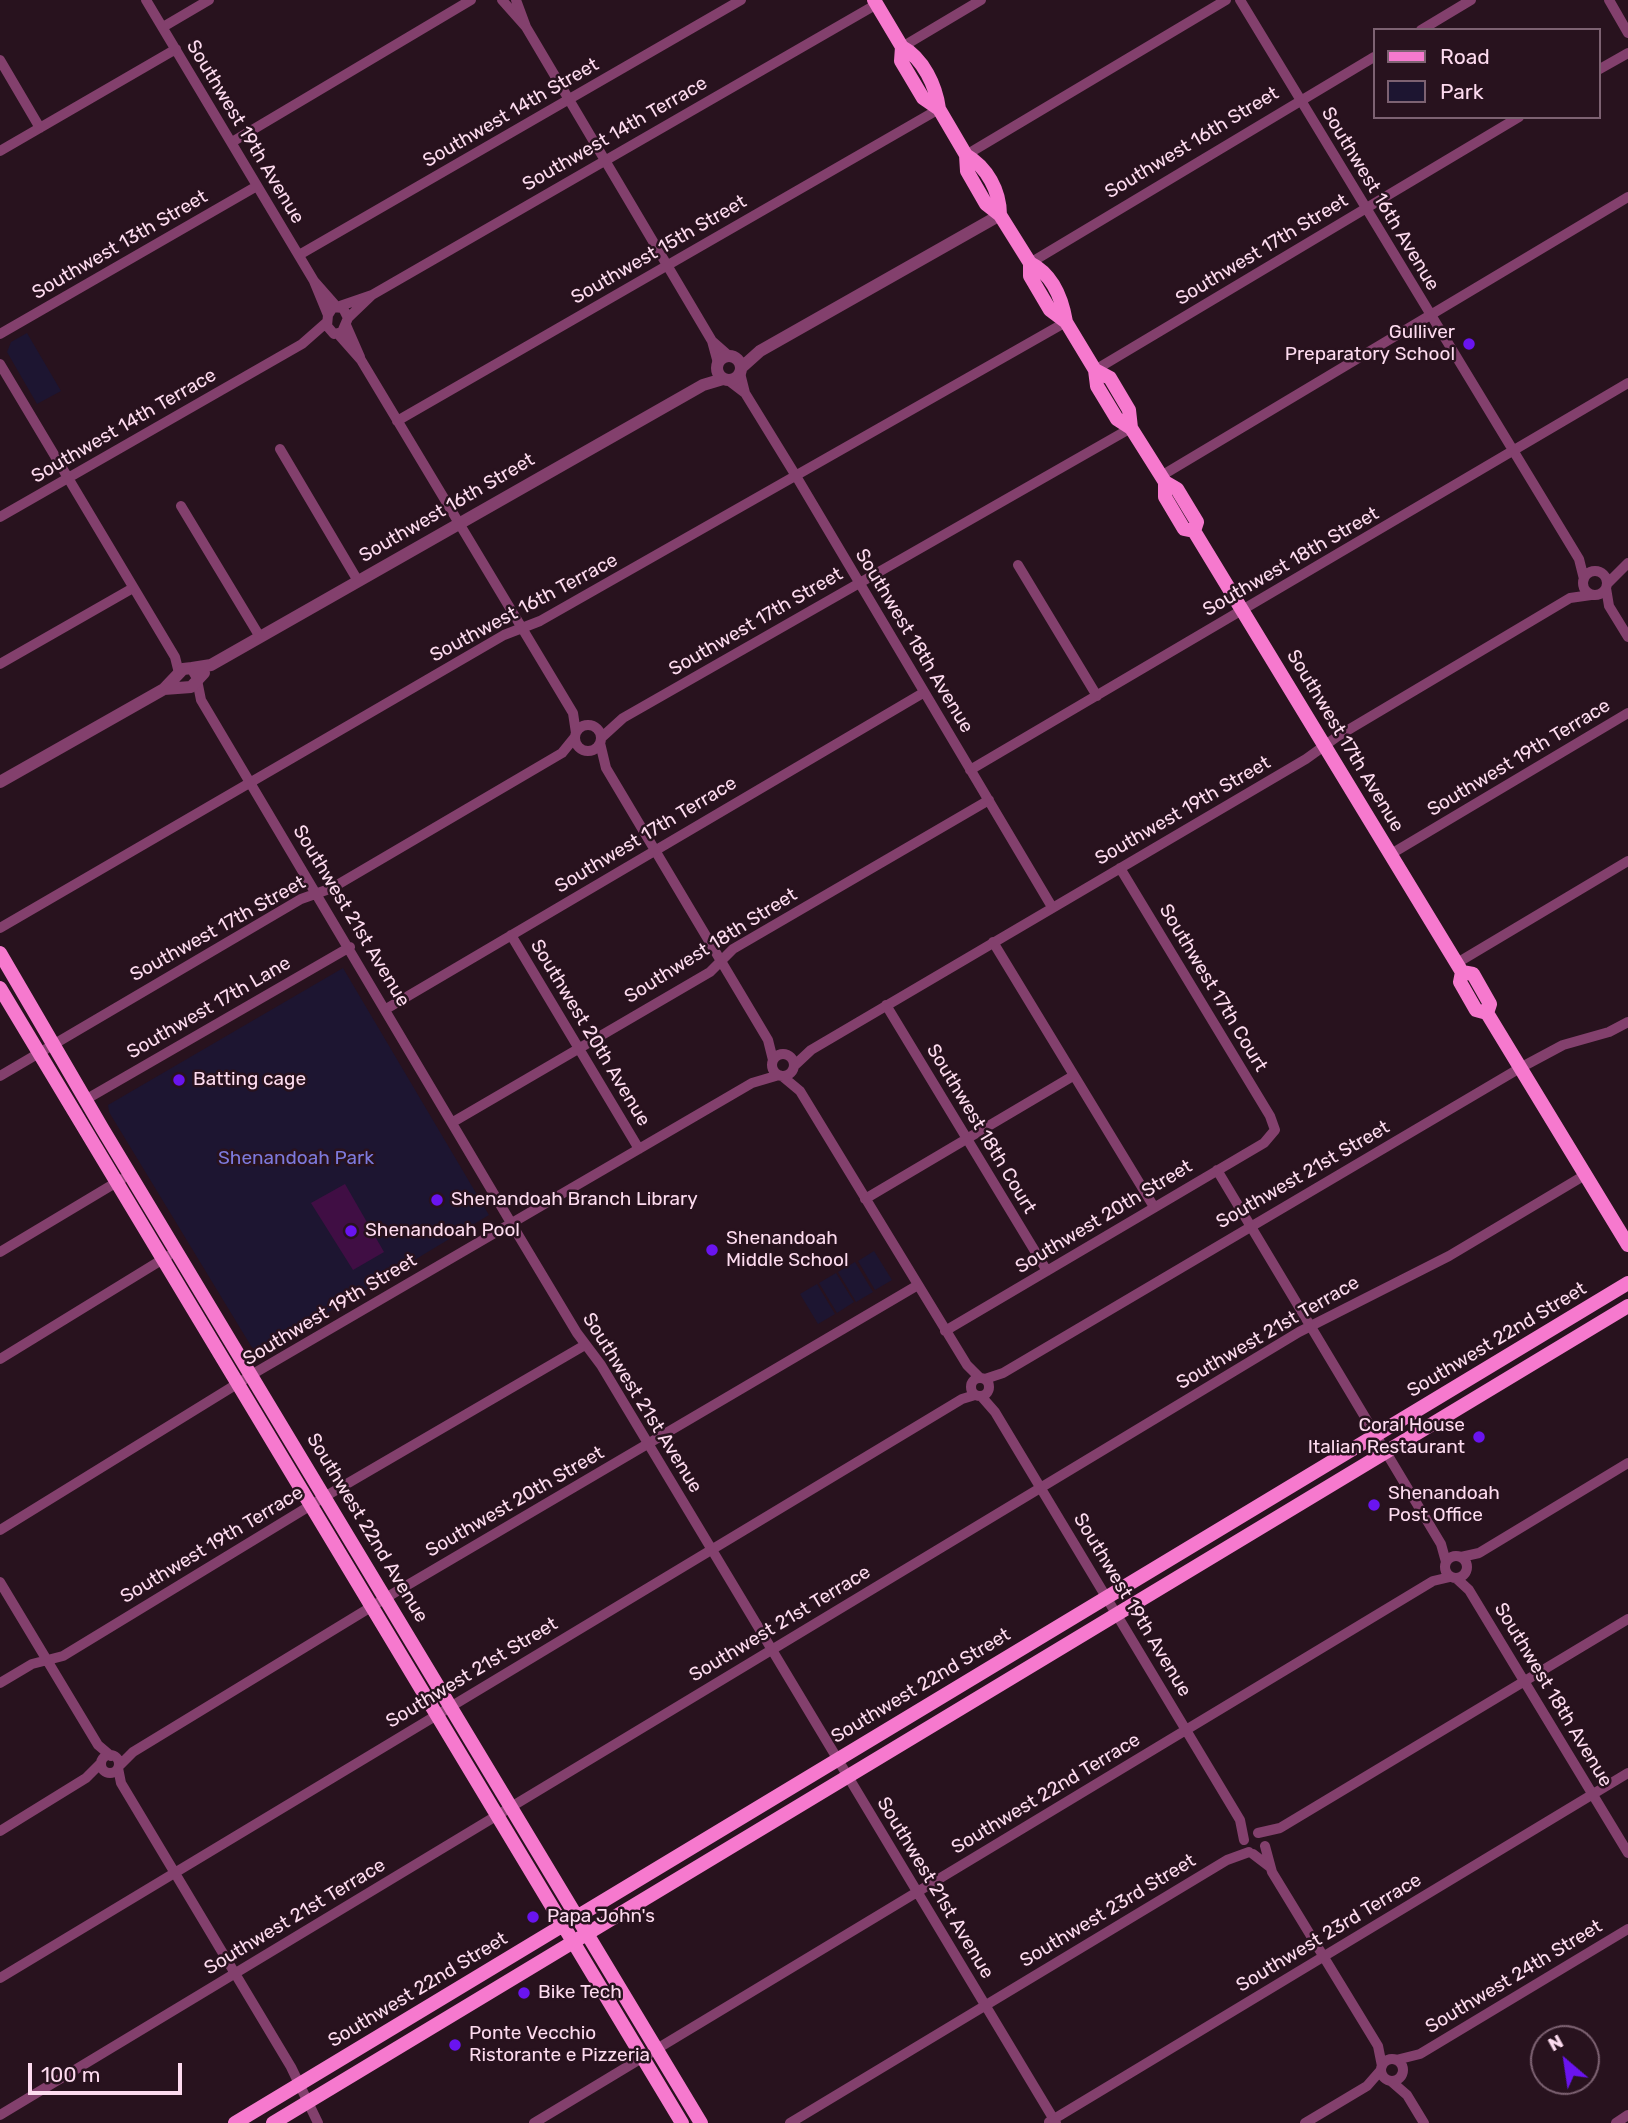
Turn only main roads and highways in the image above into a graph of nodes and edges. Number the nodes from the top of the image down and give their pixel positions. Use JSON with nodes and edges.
{"nodes":[{"id":1,"x":875,"y":2,"type":"edge"},
{"id":2,"x":0,"y":953,"type":"edge"},
{"id":3,"x":0,"y":988,"type":"edge"},
{"id":4,"x":1628,"y":1245,"type":"edge"},
{"id":5,"x":1628,"y":1283,"type":"edge"},
{"id":6,"x":1628,"y":1306,"type":"edge"},
{"id":7,"x":577,"y":1916,"type":"junction"},
{"id":8,"x":562,"y":1925,"type":"junction"},
{"id":9,"x":587,"y":1933,"type":"junction"},
{"id":10,"x":573,"y":1942,"type":"junction"},
{"id":11,"x":234,"y":2123,"type":"edge"},
{"id":12,"x":273,"y":2123,"type":"edge"},
{"id":13,"x":682,"y":2123,"type":"edge"},
{"id":14,"x":701,"y":2123,"type":"edge"}],
"edges":[{"from":1,"to":4,"type":"main road","name":"Southwest 17th Avenue"},
{"from":2,"to":7,"type":"main road","name":"Southwest 22nd Avenue"},
{"from":3,"to":8,"type":"main road","name":"Southwest 22nd Avenue"},
{"from":5,"to":7,"type":"main road","name":"Southwest 22nd Street"},
{"from":6,"to":9,"type":"main road","name":"Southwest 22nd Street"},
{"from":7,"to":8,"type":"main road","name":"Southwest 22nd Street"},
{"from":7,"to":9,"type":"main road","name":"Southwest 22nd Avenue"},
{"from":8,"to":10,"type":"main road","name":"Southwest 22nd Avenue"},
{"from":8,"to":11,"type":"main road","name":"Southwest 22nd Street"},
{"from":9,"to":10,"type":"main road","name":"Southwest 22nd Street"},
{"from":9,"to":14,"type":"main road","name":"Southwest 22nd Avenue"},
{"from":10,"to":12,"type":"main road","name":"Southwest 22nd Street"},
{"from":10,"to":13,"type":"main road","name":"Southwest 22nd Avenue"}]}
